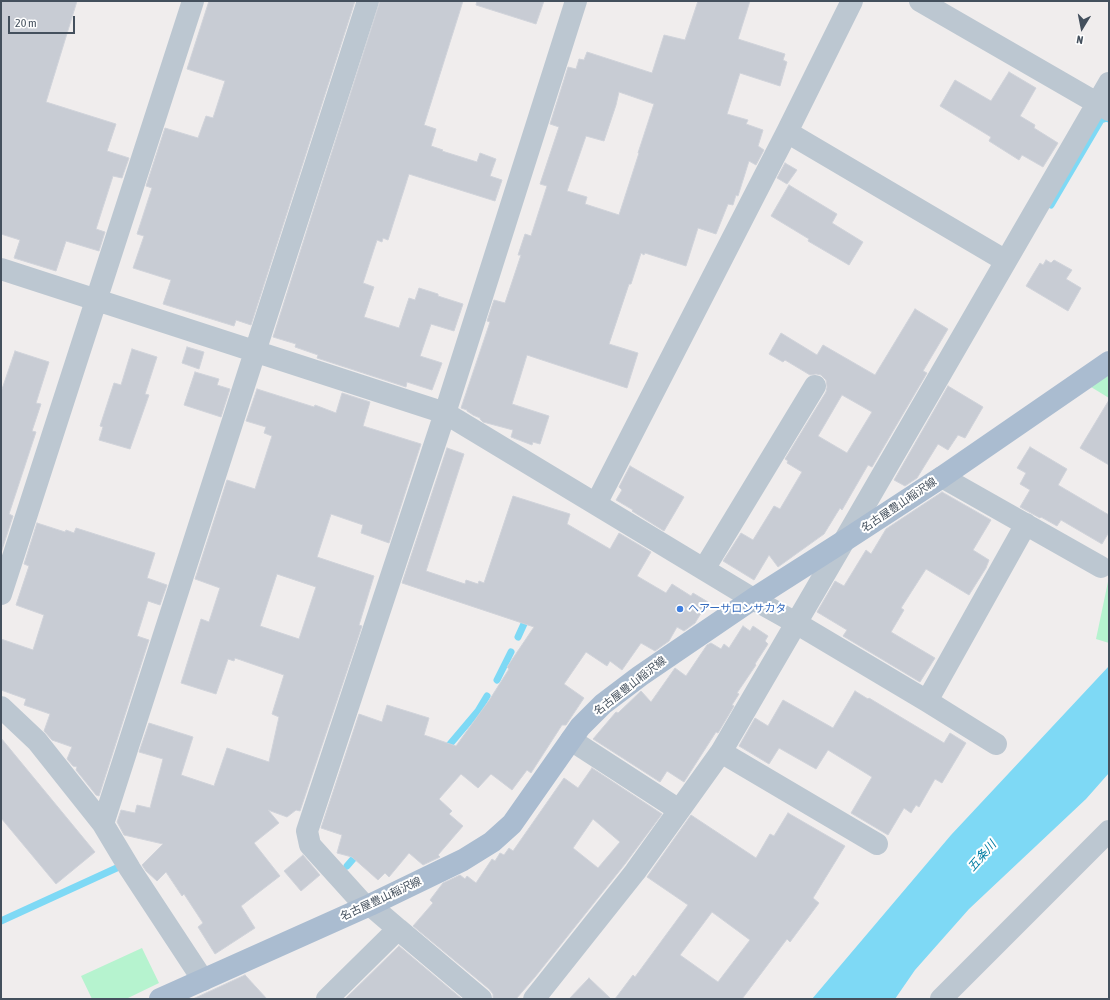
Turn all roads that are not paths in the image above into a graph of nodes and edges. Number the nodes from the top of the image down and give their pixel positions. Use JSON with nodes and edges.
{"nodes":[{"id":1,"x":193,"y":1,"type":"edge"},
{"id":2,"x":368,"y":1,"type":"edge"},
{"id":3,"x":576,"y":1,"type":"edge"},
{"id":4,"x":852,"y":1,"type":"edge"},
{"id":5,"x":920,"y":1,"type":"edge"},
{"id":6,"x":1109,"y":83,"type":"edge"},
{"id":7,"x":1103,"y":107,"type":"edge"},
{"id":8,"x":787,"y":132,"type":"junction"},
{"id":9,"x":1006,"y":261,"type":"junction"},
{"id":10,"x":1,"y":269,"type":"edge"},
{"id":11,"x":97,"y":300,"type":"junction"},
{"id":12,"x":255,"y":350,"type":"junction"},
{"id":13,"x":1109,"y":362,"type":"edge"},
{"id":14,"x":815,"y":386,"type":"dead end"},
{"id":15,"x":445,"y":413,"type":"junction"},
{"id":16,"x":942,"y":477,"type":"junction"},
{"id":17,"x":596,"y":504,"type":"junction"},
{"id":18,"x":1026,"y":524,"type":"junction"},
{"id":19,"x":844,"y":542,"type":"junction"},
{"id":20,"x":1101,"y":567,"type":"dead end"},
{"id":21,"x":704,"y":569,"type":"junction"},
{"id":22,"x":1,"y":594,"type":"edge"},
{"id":23,"x":753,"y":599,"type":"junction"},
{"id":24,"x":796,"y":623,"type":"junction"},
{"id":25,"x":927,"y":701,"type":"junction"},
{"id":26,"x":1,"y":707,"type":"edge"},
{"id":27,"x":571,"y":740,"type":"junction"},
{"id":28,"x":996,"y":744,"type":"dead end"},
{"id":29,"x":721,"y":752,"type":"junction"},
{"id":30,"x":679,"y":810,"type":"junction"},
{"id":31,"x":103,"y":824,"type":"junction"},
{"id":32,"x":1109,"y":831,"type":"edge"},
{"id":33,"x":877,"y":844,"type":"dead end"},
{"id":34,"x":368,"y":906,"type":"junction"},
{"id":35,"x":398,"y":929,"type":"junction"},
{"id":36,"x":203,"y":980,"type":"junction"},
{"id":37,"x":160,"y":999,"type":"edge"},
{"id":38,"x":326,"y":999,"type":"edge"},
{"id":39,"x":481,"y":999,"type":"edge"},
{"id":40,"x":534,"y":999,"type":"edge"},
{"id":41,"x":941,"y":999,"type":"edge"}],
"edges":[{"from":1,"to":11,"type":"street"},
{"from":2,"to":12,"type":"street"},
{"from":3,"to":15,"type":"street"},
{"from":4,"to":8,"type":"street"},
{"from":5,"to":7,"type":"street"},
{"from":6,"to":7,"type":"street"},
{"from":7,"to":9,"type":"street"},
{"from":8,"to":9,"type":"street"},
{"from":8,"to":17,"type":"street"},
{"from":9,"to":19,"type":"street"},
{"from":10,"to":11,"type":"street"},
{"from":11,"to":12,"type":"street"},
{"from":11,"to":22,"type":"street"},
{"from":12,"to":15,"type":"street"},
{"from":12,"to":31,"type":"street"},
{"from":13,"to":16,"type":"main road","name":"名古屋豊山稲沢線"},
{"from":14,"to":21,"type":"street"},
{"from":15,"to":17,"type":"street"},
{"from":15,"to":34,"type":"street"},
{"from":16,"to":18,"type":"street"},
{"from":16,"to":19,"type":"main road","name":"名古屋豊山稲沢線"},
{"from":17,"to":21,"type":"street"},
{"from":18,"to":20,"type":"street"},
{"from":18,"to":25,"type":"street"},
{"from":19,"to":23,"type":"main road","name":"名古屋豊山稲沢線"},
{"from":19,"to":24,"type":"street"},
{"from":21,"to":23,"type":"street"},
{"from":23,"to":24,"type":"street"},
{"from":23,"to":27,"type":"main road","name":"名古屋豊山稲沢線"},
{"from":24,"to":25,"type":"street"},
{"from":24,"to":29,"type":"street"},
{"from":25,"to":28,"type":"street"},
{"from":26,"to":31,"type":"street"},
{"from":27,"to":30,"type":"street"},
{"from":27,"to":34,"type":"main road","name":"名古屋豊山稲沢線"},
{"from":29,"to":30,"type":"street"},
{"from":29,"to":33,"type":"street"},
{"from":30,"to":40,"type":"street"},
{"from":31,"to":36,"type":"street"},
{"from":32,"to":41,"type":"street"},
{"from":34,"to":35,"type":"street"},
{"from":34,"to":36,"type":"main road","name":"名古屋豊山稲沢線"},
{"from":35,"to":38,"type":"street"},
{"from":35,"to":39,"type":"street"},
{"from":36,"to":37,"type":"main road","name":"名古屋豊山稲沢線"}]}
